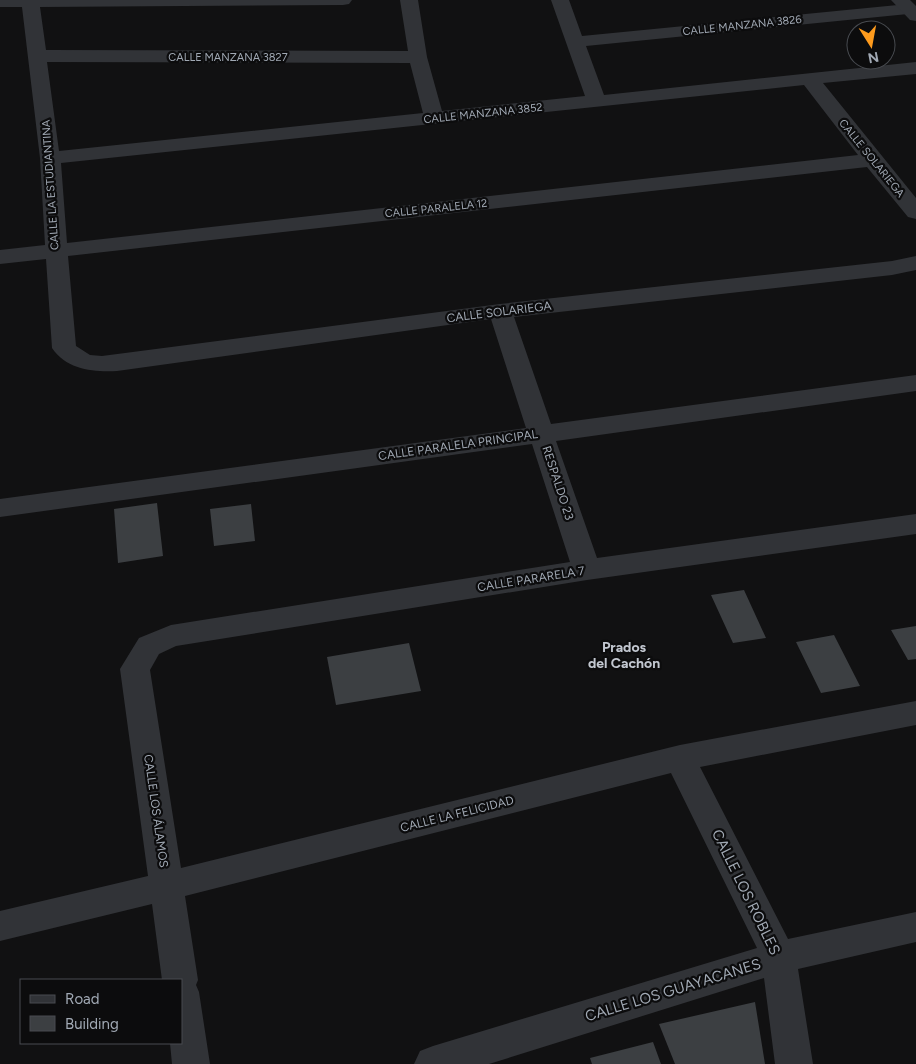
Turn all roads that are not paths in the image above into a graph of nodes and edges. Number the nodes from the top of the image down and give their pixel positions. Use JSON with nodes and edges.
{"nodes":[{"id":1,"x":204,"y":0,"type":"edge"},
{"id":2,"x":343,"y":0,"type":"edge"},
{"id":3,"x":409,"y":0,"type":"edge"},
{"id":4,"x":560,"y":0,"type":"edge"},
{"id":5,"x":30,"y":1,"type":"edge"},
{"id":6,"x":0,"y":2,"type":"edge"},
{"id":7,"x":908,"y":8,"type":"edge"},
{"id":8,"x":575,"y":42,"type":"junction"},
{"id":9,"x":38,"y":56,"type":"junction"},
{"id":10,"x":418,"y":57,"type":"junction"},
{"id":11,"x":916,"y":68,"type":"edge"},
{"id":12,"x":810,"y":80,"type":"junction"},
{"id":13,"x":597,"y":102,"type":"junction"},
{"id":14,"x":434,"y":118,"type":"junction"},
{"id":15,"x":50,"y":158,"type":"junction"},
{"id":16,"x":872,"y":160,"type":"junction"},
{"id":17,"x":916,"y":212,"type":"edge"},
{"id":18,"x":56,"y":251,"type":"junction"},
{"id":19,"x":0,"y":257,"type":"edge"},
{"id":20,"x":916,"y":263,"type":"edge"},
{"id":21,"x":500,"y":311,"type":"junction"},
{"id":22,"x":82,"y":362,"type":"joint"},
{"id":23,"x":916,"y":384,"type":"edge"},
{"id":24,"x":542,"y":433,"type":"junction"},
{"id":25,"x":0,"y":508,"type":"edge"},
{"id":26,"x":916,"y":524,"type":"edge"},
{"id":27,"x":587,"y":570,"type":"junction"},
{"id":28,"x":149,"y":646,"type":"joint"},
{"id":29,"x":916,"y":713,"type":"edge"},
{"id":30,"x":680,"y":758,"type":"junction"},
{"id":31,"x":167,"y":886,"type":"junction"},
{"id":32,"x":0,"y":926,"type":"edge"},
{"id":33,"x":916,"y":927,"type":"edge"},
{"id":34,"x":780,"y":957,"type":"junction"},
{"id":35,"x":180,"y":979,"type":"edge"},
{"id":36,"x":182,"y":999,"type":"edge"},
{"id":37,"x":191,"y":1064,"type":"edge"},
{"id":38,"x":434,"y":1064,"type":"edge"},
{"id":39,"x":794,"y":1064,"type":"edge"}],
"edges":[{"from":1,"to":2,"type":"street"},
{"from":1,"to":5,"type":"street"},
{"from":3,"to":10,"type":"street"},
{"from":4,"to":8,"type":"street"},
{"from":5,"to":6,"type":"street"},
{"from":5,"to":9,"type":"street","name":"CALLE LA ESTUDIANTINA"},
{"from":7,"to":8,"type":"street","name":"CALLE MANZANA 3826"},
{"from":8,"to":13,"type":"street"},
{"from":9,"to":10,"type":"street","name":"CALLE MANZANA 3827"},
{"from":9,"to":15,"type":"street","name":"CALLE LA ESTUDIANTINA"},
{"from":10,"to":14,"type":"street"},
{"from":11,"to":12,"type":"street","name":"CALLE MANZANA 3852"},
{"from":12,"to":13,"type":"street","name":"CALLE MANZANA 3852"},
{"from":12,"to":16,"type":"street","name":"CALLE SOLARIEGA"},
{"from":13,"to":14,"type":"street","name":"CALLE MANZANA 3852"},
{"from":14,"to":15,"type":"street","name":"CALLE MANZANA 3852"},
{"from":15,"to":18,"type":"street","name":"CALLE LA ESTUDIANTINA"},
{"from":16,"to":17,"type":"street","name":"CALLE SOLARIEGA"},
{"from":16,"to":18,"type":"street","name":"CALLE PARALELA 12"},
{"from":18,"to":19,"type":"street","name":"CALLE PARALELA 12"},
{"from":18,"to":22,"type":"street","name":"CALLE LA ESTUDIANTINA"},
{"from":20,"to":21,"type":"street","name":"CALLE SOLARIEGA"},
{"from":21,"to":22,"type":"street","name":"CALLE SOLARIEGA"},
{"from":21,"to":24,"type":"street","name":"RESPALDO 23"},
{"from":23,"to":24,"type":"street","name":"CALLE PARALELA PRINCIPAL"},
{"from":24,"to":25,"type":"street","name":"CALLE PARALELA PRINCIPAL"},
{"from":24,"to":27,"type":"street","name":"RESPALDO 23"},
{"from":26,"to":27,"type":"street","name":"CALLE PARARELA 7"},
{"from":27,"to":28,"type":"street","name":"CALLE PARARELA 7"},
{"from":28,"to":31,"type":"street","name":"CALLE LOS ÁLAMOS"},
{"from":29,"to":30,"type":"street","name":"CALLE LA FELICIDAD"},
{"from":30,"to":31,"type":"street","name":"CALLE LA FELICIDAD"},
{"from":30,"to":34,"type":"street","name":"CALLE LOS ROBLES"},
{"from":31,"to":32,"type":"street","name":"CALLE LA FELICIDAD"},
{"from":31,"to":35,"type":"street","name":"CALLE LOS ÁLAMOS"},
{"from":33,"to":34,"type":"street","name":"CALLE LOS GUAYACANES"},
{"from":34,"to":38,"type":"street","name":"CALLE LOS GUAYACANES"},
{"from":34,"to":39,"type":"street","name":"CALLE LOS ROBLES"},
{"from":36,"to":37,"type":"street"}]}
